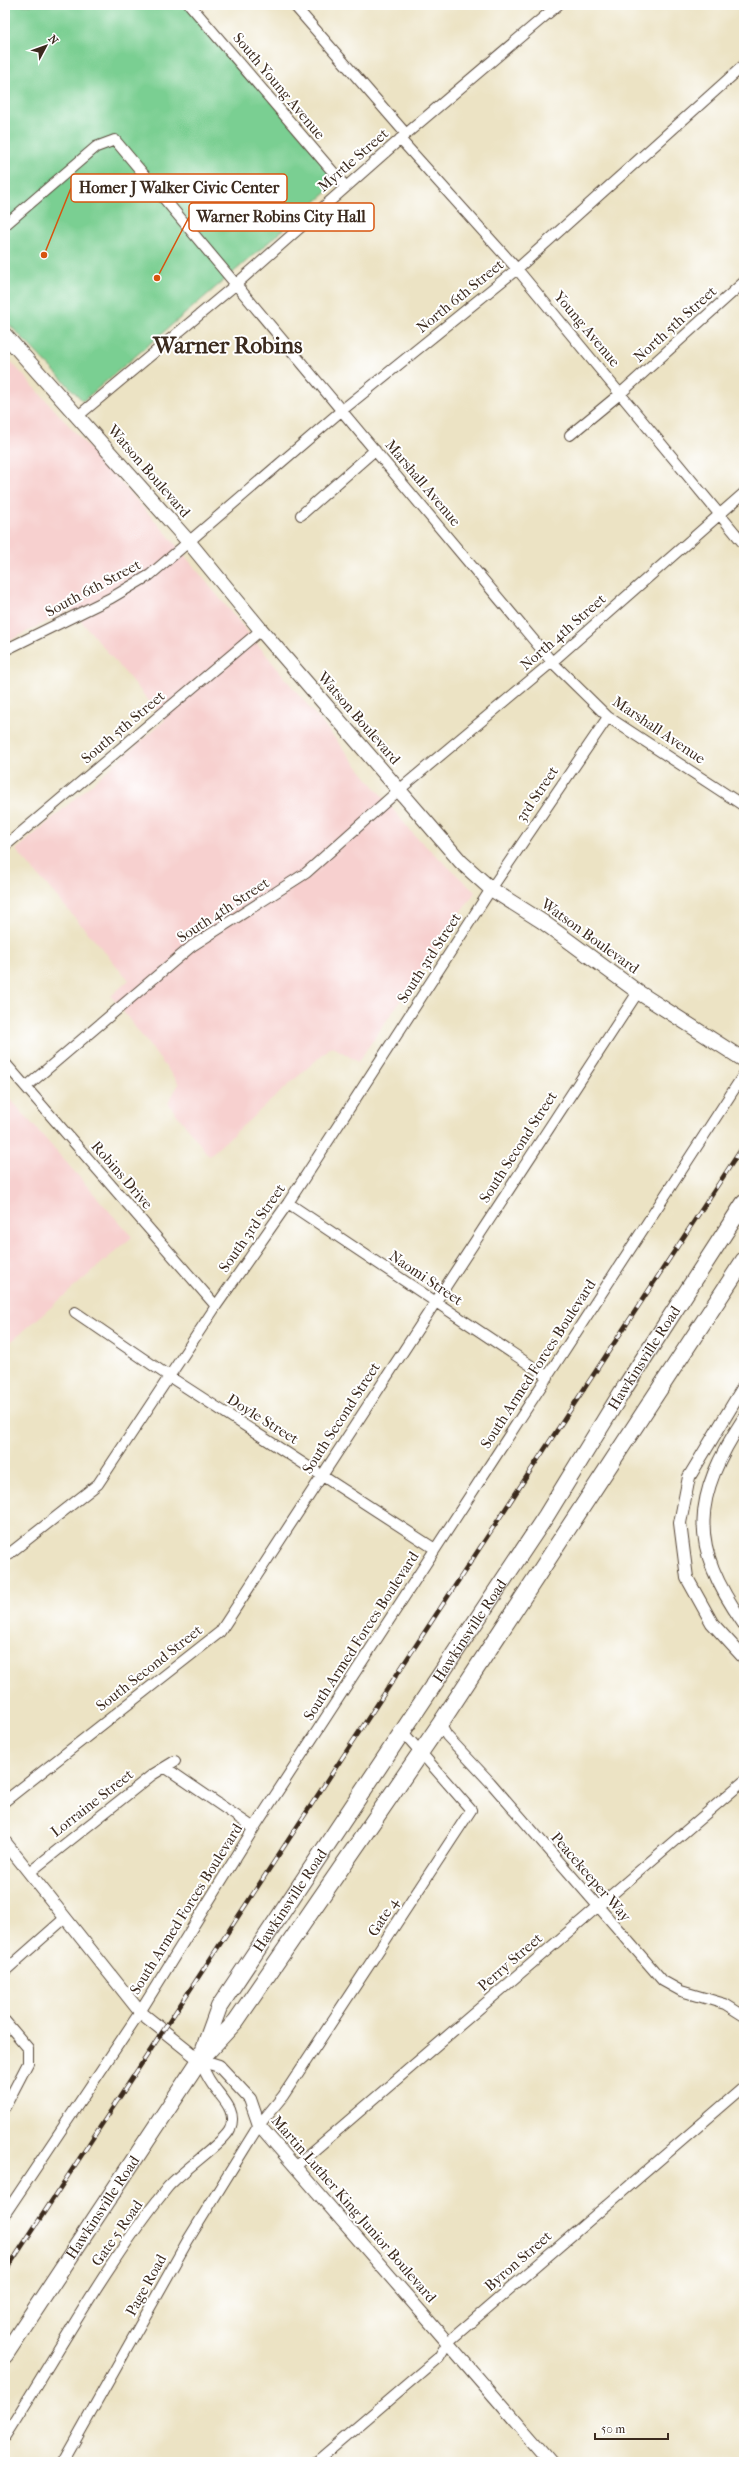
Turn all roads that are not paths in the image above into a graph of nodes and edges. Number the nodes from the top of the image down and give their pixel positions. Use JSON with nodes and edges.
{"nodes":[{"id":1,"x":190,"y":5,"type":"edge"},
{"id":2,"x":294,"y":5,"type":"edge"},
{"id":3,"x":558,"y":5,"type":"edge"},
{"id":4,"x":744,"y":65,"type":"edge"},
{"id":5,"x":403,"y":136,"type":"junction"},
{"id":6,"x":345,"y":186,"type":"junction"},
{"id":7,"x":5,"y":225,"type":"edge"},
{"id":8,"x":517,"y":269,"type":"junction"},
{"id":9,"x":744,"y":282,"type":"edge"},
{"id":10,"x":234,"y":286,"type":"junction"},
{"id":11,"x":5,"y":335,"type":"edge"},
{"id":12,"x":621,"y":393,"type":"junction"},
{"id":13,"x":341,"y":412,"type":"junction"},
{"id":14,"x":78,"y":416,"type":"junction"},
{"id":15,"x":570,"y":435,"type":"dead end"},
{"id":16,"x":375,"y":450,"type":"junction"},
{"id":17,"x":744,"y":493,"type":"edge"},
{"id":18,"x":301,"y":515,"type":"dead end"},
{"id":19,"x":720,"y":516,"type":"junction"},
{"id":20,"x":188,"y":541,"type":"junction"},
{"id":21,"x":744,"y":544,"type":"edge"},
{"id":22,"x":261,"y":630,"type":"junction"},
{"id":23,"x":5,"y":650,"type":"edge"},
{"id":24,"x":552,"y":662,"type":"junction"},
{"id":25,"x":608,"y":717,"type":"junction"},
{"id":26,"x":399,"y":790,"type":"junction"},
{"id":27,"x":744,"y":806,"type":"edge"},
{"id":28,"x":5,"y":846,"type":"edge"},
{"id":29,"x":491,"y":889,"type":"junction"},
{"id":30,"x":638,"y":992,"type":"junction"},
{"id":31,"x":744,"y":1060,"type":"edge"},
{"id":32,"x":5,"y":1063,"type":"edge"},
{"id":33,"x":744,"y":1074,"type":"edge"},
{"id":34,"x":26,"y":1087,"type":"junction"},
{"id":35,"x":744,"y":1202,"type":"edge"},
{"id":36,"x":288,"y":1203,"type":"junction"},
{"id":37,"x":744,"y":1260,"type":"edge"},
{"id":38,"x":744,"y":1267,"type":"edge"},
{"id":39,"x":722,"y":1294,"type":"junction"},
{"id":40,"x":434,"y":1301,"type":"junction"},
{"id":41,"x":216,"y":1306,"type":"junction"},
{"id":42,"x":75,"y":1312,"type":"dead end"},
{"id":43,"x":548,"y":1377,"type":"junction"},
{"id":44,"x":170,"y":1378,"type":"junction"},
{"id":45,"x":744,"y":1386,"type":"edge"},
{"id":46,"x":744,"y":1418,"type":"edge"},
{"id":47,"x":322,"y":1474,"type":"junction"},
{"id":48,"x":435,"y":1549,"type":"junction"},
{"id":49,"x":5,"y":1557,"type":"edge"},
{"id":50,"x":744,"y":1624,"type":"edge"},
{"id":51,"x":744,"y":1658,"type":"edge"},
{"id":52,"x":440,"y":1724,"type":"junction"},
{"id":53,"x":402,"y":1731,"type":"junction"},
{"id":54,"x":421,"y":1752,"type":"junction"},
{"id":55,"x":175,"y":1761,"type":"dead end"},
{"id":56,"x":166,"y":1768,"type":"junction"},
{"id":57,"x":744,"y":1781,"type":"edge"},
{"id":58,"x":5,"y":1801,"type":"edge"},
{"id":59,"x":254,"y":1828,"type":"junction"},
{"id":60,"x":5,"y":1842,"type":"edge"},
{"id":61,"x":30,"y":1872,"type":"junction"},
{"id":62,"x":597,"y":1907,"type":"junction"},
{"id":63,"x":65,"y":1918,"type":"junction"},
{"id":64,"x":5,"y":1971,"type":"edge"},
{"id":65,"x":140,"y":2012,"type":"junction"},
{"id":66,"x":744,"y":2016,"type":"edge"},
{"id":67,"x":5,"y":2021,"type":"edge"},
{"id":68,"x":200,"y":2060,"type":"junction"},
{"id":69,"x":744,"y":2087,"type":"edge"},
{"id":70,"x":5,"y":2107,"type":"edge"},
{"id":71,"x":259,"y":2125,"type":"junction"},
{"id":72,"x":296,"y":2166,"type":"junction"},
{"id":73,"x":5,"y":2214,"type":"edge"},
{"id":74,"x":448,"y":2342,"type":"junction"},
{"id":75,"x":5,"y":2355,"type":"edge"},
{"id":76,"x":5,"y":2436,"type":"edge"},
{"id":77,"x":63,"y":2462,"type":"edge"},
{"id":78,"x":316,"y":2462,"type":"edge"},
{"id":79,"x":551,"y":2462,"type":"edge"}],
"edges":[{"from":1,"to":6,"type":"street","name":"South Young Avenue"},
{"from":2,"to":5,"type":"street","name":"Young Avenue"},
{"from":3,"to":5,"type":"street","name":"Myrtle Street"},
{"from":4,"to":8,"type":"street","name":"North 6th Street"},
{"from":5,"to":6,"type":"street","name":"Myrtle Street"},
{"from":5,"to":8,"type":"street","name":"Young Avenue"},
{"from":6,"to":10,"type":"street","name":"Myrtle Street"},
{"from":7,"to":10,"type":"street","name":"Marshall Avenue"},
{"from":8,"to":12,"type":"street","name":"Young Avenue"},
{"from":8,"to":13,"type":"street","name":"North 6th Street"},
{"from":9,"to":12,"type":"street","name":"North 5th Street"},
{"from":10,"to":13,"type":"street","name":"Marshall Avenue"},
{"from":10,"to":14,"type":"street","name":"Myrtle Street"},
{"from":11,"to":14,"type":"main road","name":"Watson Boulevard"},
{"from":12,"to":15,"type":"street","name":"North 5th Street"},
{"from":12,"to":19,"type":"street","name":"Young Avenue"},
{"from":13,"to":16,"type":"street","name":"Marshall Avenue"},
{"from":13,"to":20,"type":"street","name":"North 6th Street"},
{"from":14,"to":20,"type":"main road","name":"Watson Boulevard"},
{"from":16,"to":18,"type":"street"},
{"from":16,"to":24,"type":"street","name":"Marshall Avenue"},
{"from":17,"to":19,"type":"street","name":"North 4th Street"},
{"from":19,"to":21,"type":"street","name":"Young Avenue"},
{"from":19,"to":24,"type":"street","name":"North 4th Street"},
{"from":20,"to":22,"type":"main road","name":"Watson Boulevard"},
{"from":20,"to":23,"type":"street","name":"South 6th Street"},
{"from":22,"to":26,"type":"main road","name":"Watson Boulevard"},
{"from":22,"to":28,"type":"street","name":"South 5th Street"},
{"from":24,"to":25,"type":"street","name":"Marshall Avenue"},
{"from":24,"to":26,"type":"street","name":"North 4th Street"},
{"from":25,"to":27,"type":"street","name":"Marshall Avenue"},
{"from":25,"to":29,"type":"street","name":"3rd Street"},
{"from":26,"to":29,"type":"main road","name":"Watson Boulevard"},
{"from":26,"to":34,"type":"street","name":"South 4th Street"},
{"from":29,"to":30,"type":"main road","name":"Watson Boulevard"},
{"from":29,"to":36,"type":"street","name":"South 3rd Street"},
{"from":30,"to":31,"type":"main road","name":"Watson Boulevard"},
{"from":30,"to":40,"type":"street","name":"South Second Street"},
{"from":32,"to":34,"type":"street","name":"Robins Drive"},
{"from":33,"to":43,"type":"street","name":"South Armed Forces Boulevard"},
{"from":34,"to":41,"type":"street","name":"Robins Drive"},
{"from":35,"to":53,"type":"main road","name":"Hawkinsville Road"},
{"from":36,"to":40,"type":"street","name":"Naomi Street"},
{"from":36,"to":41,"type":"street","name":"South 3rd Street"},
{"from":37,"to":39,"type":"main road","name":"Hawkinsville Road"},
{"from":38,"to":39,"type":"street"},
{"from":39,"to":52,"type":"main road","name":"Hawkinsville Road"},
{"from":40,"to":43,"type":"street","name":"Naomi Street"},
{"from":40,"to":47,"type":"street","name":"South Second Street"},
{"from":41,"to":44,"type":"street","name":"South 3rd Street"},
{"from":42,"to":44,"type":"street","name":"Doyle Street"},
{"from":43,"to":48,"type":"street","name":"South Armed Forces Boulevard"},
{"from":44,"to":47,"type":"street","name":"Doyle Street"},
{"from":44,"to":49,"type":"street","name":"South 3rd Street"},
{"from":45,"to":51,"type":"street"},
{"from":46,"to":50,"type":"street"},
{"from":47,"to":48,"type":"street","name":"Doyle Street"},
{"from":47,"to":58,"type":"street","name":"South Second Street"},
{"from":48,"to":59,"type":"street","name":"South Armed Forces Boulevard"},
{"from":52,"to":54,"type":"main road","name":"Hawkinsville Road"},
{"from":52,"to":62,"type":"street","name":"Peacekeeper Way"},
{"from":53,"to":54,"type":"street","name":"Gate 4"},
{"from":53,"to":68,"type":"main road","name":"Hawkinsville Road"},
{"from":54,"to":68,"type":"main road","name":"Hawkinsville Road"},
{"from":54,"to":71,"type":"street","name":"Gate 4"},
{"from":55,"to":56,"type":"street","name":"Lorraine Street"},
{"from":56,"to":59,"type":"street"},
{"from":56,"to":61,"type":"street","name":"Lorraine Street"},
{"from":57,"to":62,"type":"street","name":"Perry Street"},
{"from":59,"to":65,"type":"street","name":"South Armed Forces Boulevard"},
{"from":60,"to":61,"type":"street","name":"Martin Luther King Junior Boulevard"},
{"from":61,"to":63,"type":"street","name":"Martin Luther King Junior Boulevard"},
{"from":62,"to":66,"type":"street","name":"Peacekeeper Way"},
{"from":62,"to":72,"type":"street","name":"Perry Street"},
{"from":63,"to":64,"type":"street"},
{"from":63,"to":65,"type":"street","name":"Martin Luther King Junior Boulevard"},
{"from":65,"to":68,"type":"street","name":"Martin Luther King Junior Boulevard"},
{"from":65,"to":73,"type":"street","name":"South Armed Forces Boulevard"},
{"from":67,"to":70,"type":"street"},
{"from":68,"to":71,"type":"street","name":"Martin Luther King Junior Boulevard"},
{"from":68,"to":75,"type":"main road","name":"Hawkinsville Road"},
{"from":68,"to":76,"type":"street","name":"Gate 5 Road"},
{"from":69,"to":74,"type":"street","name":"Byron Street"},
{"from":71,"to":72,"type":"street","name":"Martin Luther King Junior Boulevard"},
{"from":71,"to":77,"type":"street","name":"Page Road"},
{"from":72,"to":74,"type":"street","name":"Martin Luther King Junior Boulevard"},
{"from":74,"to":78,"type":"street","name":"Byron Street"},
{"from":74,"to":79,"type":"street","name":"Martin Luther King Junior Boulevard"}]}
